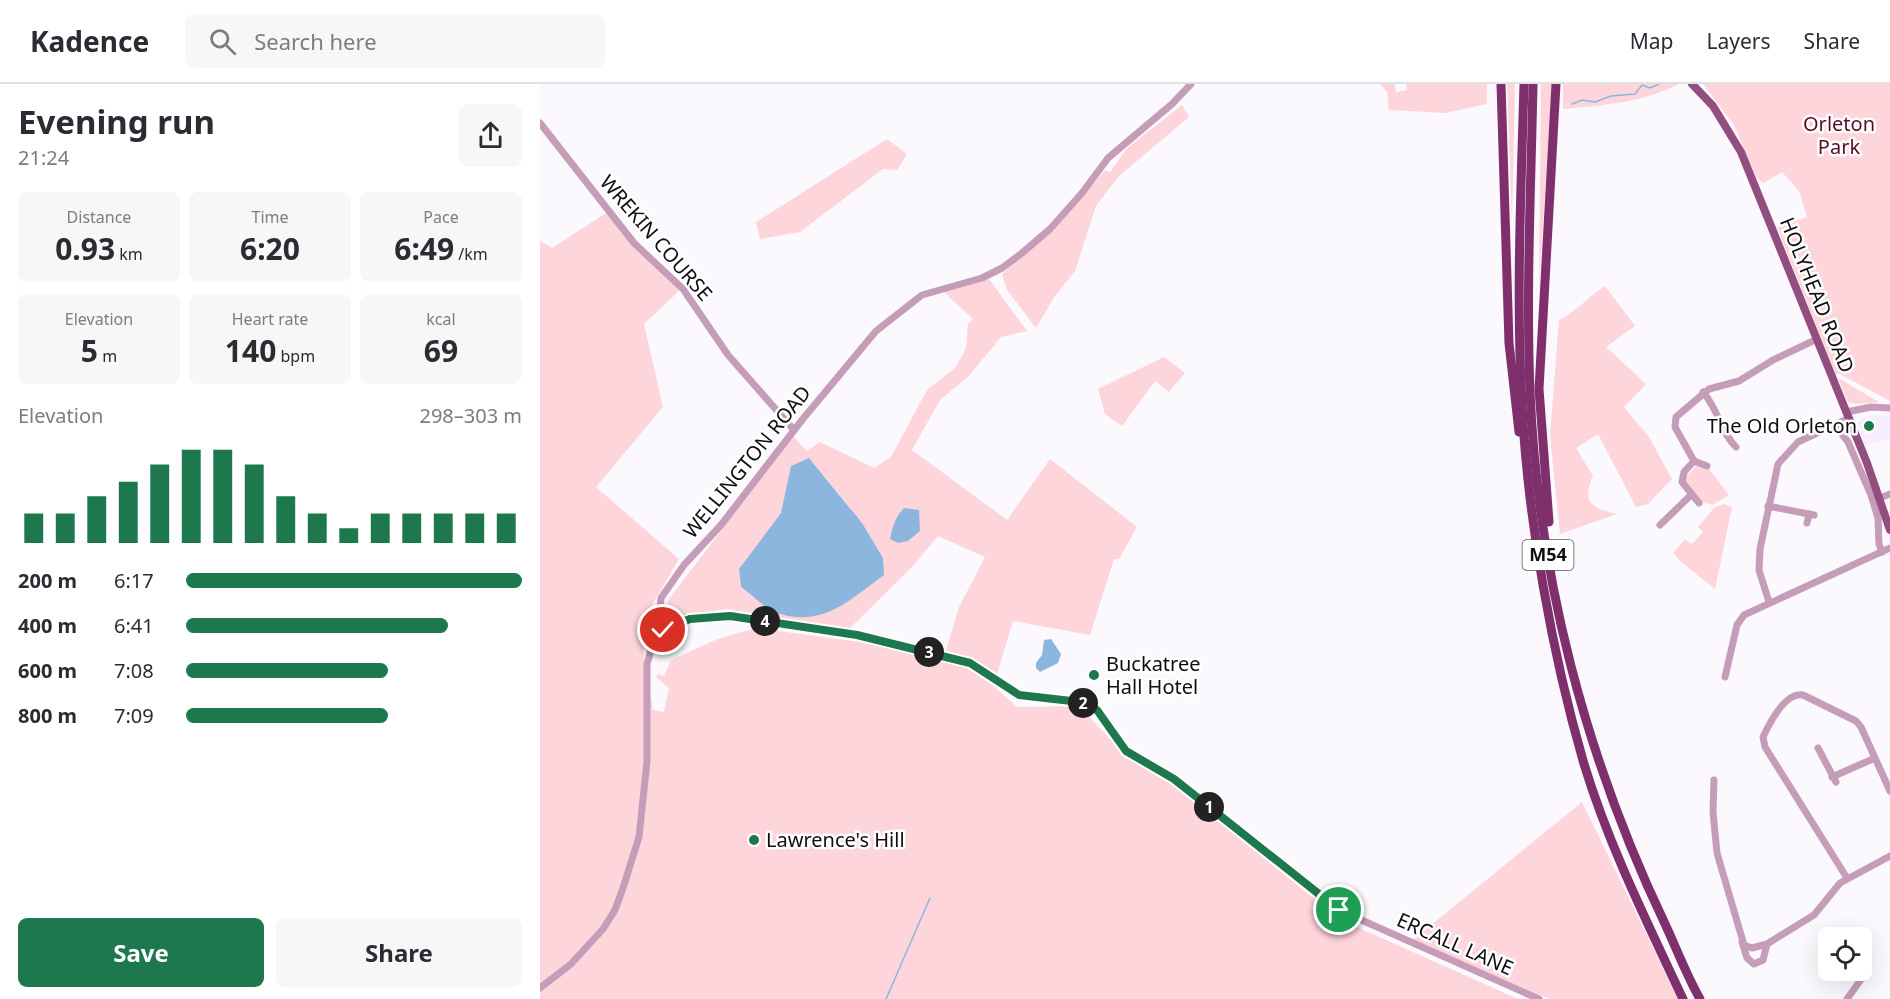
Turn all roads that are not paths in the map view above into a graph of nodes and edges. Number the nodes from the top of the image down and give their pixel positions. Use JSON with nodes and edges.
{"nodes":[{"id":1,"x":1191,"y":84,"type":"edge"},
{"id":2,"x":1501,"y":84,"type":"edge"},
{"id":3,"x":1524,"y":84,"type":"edge"},
{"id":4,"x":1533,"y":84,"type":"edge"},
{"id":5,"x":1556,"y":84,"type":"edge"},
{"id":6,"x":1692,"y":84,"type":"edge"},
{"id":7,"x":540,"y":123,"type":"edge"},
{"id":8,"x":1817,"y":339,"type":"junction"},
{"id":9,"x":1703,"y":392,"type":"junction"},
{"id":10,"x":1890,"y":408,"type":"edge"},
{"id":11,"x":1848,"y":415,"type":"junction"},
{"id":12,"x":1835,"y":425,"type":"junction"},
{"id":13,"x":794,"y":430,"type":"junction"},
{"id":14,"x":1730,"y":445,"type":"dead end"},
{"id":15,"x":1694,"y":461,"type":"junction"},
{"id":16,"x":1527,"y":466,"type":"junction"},
{"id":17,"x":1707,"y":466,"type":"dead end"},
{"id":18,"x":1890,"y":494,"type":"edge"},
{"id":19,"x":1691,"y":495,"type":"junction"},
{"id":20,"x":1880,"y":498,"type":"junction"},
{"id":21,"x":1699,"y":502,"type":"dead end"},
{"id":22,"x":1768,"y":506,"type":"junction"},
{"id":23,"x":1807,"y":523,"type":"dead end"},
{"id":24,"x":1671,"y":528,"type":"dead end"},
{"id":25,"x":1890,"y":530,"type":"edge"},
{"id":26,"x":1890,"y":548,"type":"edge"},
{"id":27,"x":1882,"y":552,"type":"junction"},
{"id":28,"x":1556,"y":598,"type":"junction"},
{"id":29,"x":1769,"y":602,"type":"junction"},
{"id":30,"x":663,"y":630,"type":"junction"},
{"id":31,"x":1725,"y":677,"type":"dead end"},
{"id":32,"x":1818,"y":748,"type":"dead end"},
{"id":33,"x":1875,"y":758,"type":"junction"},
{"id":34,"x":1714,"y":780,"type":"dead end"},
{"id":35,"x":1890,"y":791,"type":"edge"},
{"id":36,"x":1890,"y":856,"type":"edge"},
{"id":37,"x":1847,"y":878,"type":"junction"},
{"id":38,"x":1742,"y":942,"type":"junction"},
{"id":39,"x":1767,"y":944,"type":"junction"},
{"id":40,"x":1860,"y":981,"type":"edge"},
{"id":41,"x":540,"y":988,"type":"edge"},
{"id":42,"x":1539,"y":999,"type":"edge"},
{"id":43,"x":1683,"y":999,"type":"edge"},
{"id":44,"x":1700,"y":999,"type":"edge"},
{"id":45,"x":1847,"y":999,"type":"edge"}],
"edges":[{"from":1,"to":13,"type":"street","name":"WELLINGTON ROAD"},
{"from":2,"to":16,"type":"highway","number":"M54"},
{"from":3,"to":16,"type":"highway","number":"M54"},
{"from":4,"to":28,"type":"highway","number":"M54"},
{"from":5,"to":28,"type":"highway","number":"M54"},
{"from":6,"to":8,"type":"main road","name":"HOLYHEAD ROAD"},
{"from":7,"to":13,"type":"street","name":"WREKIN COURSE"},
{"from":8,"to":9,"type":"street"},
{"from":8,"to":11,"type":"main road","name":"HOLYHEAD ROAD"},
{"from":9,"to":14,"type":"street"},
{"from":9,"to":15,"type":"street"},
{"from":10,"to":11,"type":"street"},
{"from":11,"to":12,"type":"street"},
{"from":11,"to":20,"type":"main road","name":"HOLYHEAD ROAD"},
{"from":12,"to":22,"type":"street"},
{"from":12,"to":27,"type":"street"},
{"from":13,"to":30,"type":"street","name":"WELLINGTON ROAD"},
{"from":15,"to":17,"type":"street"},
{"from":15,"to":19,"type":"street"},
{"from":16,"to":43,"type":"highway","number":"M54"},
{"from":18,"to":20,"type":"street"},
{"from":19,"to":21,"type":"street"},
{"from":19,"to":24,"type":"street"},
{"from":20,"to":25,"type":"main road","name":"HOLYHEAD ROAD"},
{"from":22,"to":23,"type":"street"},
{"from":22,"to":29,"type":"street"},
{"from":26,"to":27,"type":"street"},
{"from":27,"to":29,"type":"street"},
{"from":28,"to":44,"type":"highway","number":"M54"},
{"from":29,"to":31,"type":"street"},
{"from":30,"to":41,"type":"street"},
{"from":30,"to":42,"type":"street","name":"ERCALL LANE"},
{"from":32,"to":33,"type":"street"},
{"from":33,"to":35,"type":"street"},
{"from":33,"to":37,"type":"street"},
{"from":34,"to":38,"type":"street"},
{"from":36,"to":37,"type":"street"},
{"from":37,"to":39,"type":"street"},
{"from":38,"to":39,"type":"street"},
{"from":38,"to":39,"type":"street"},
{"from":40,"to":45,"type":"street"}]}
